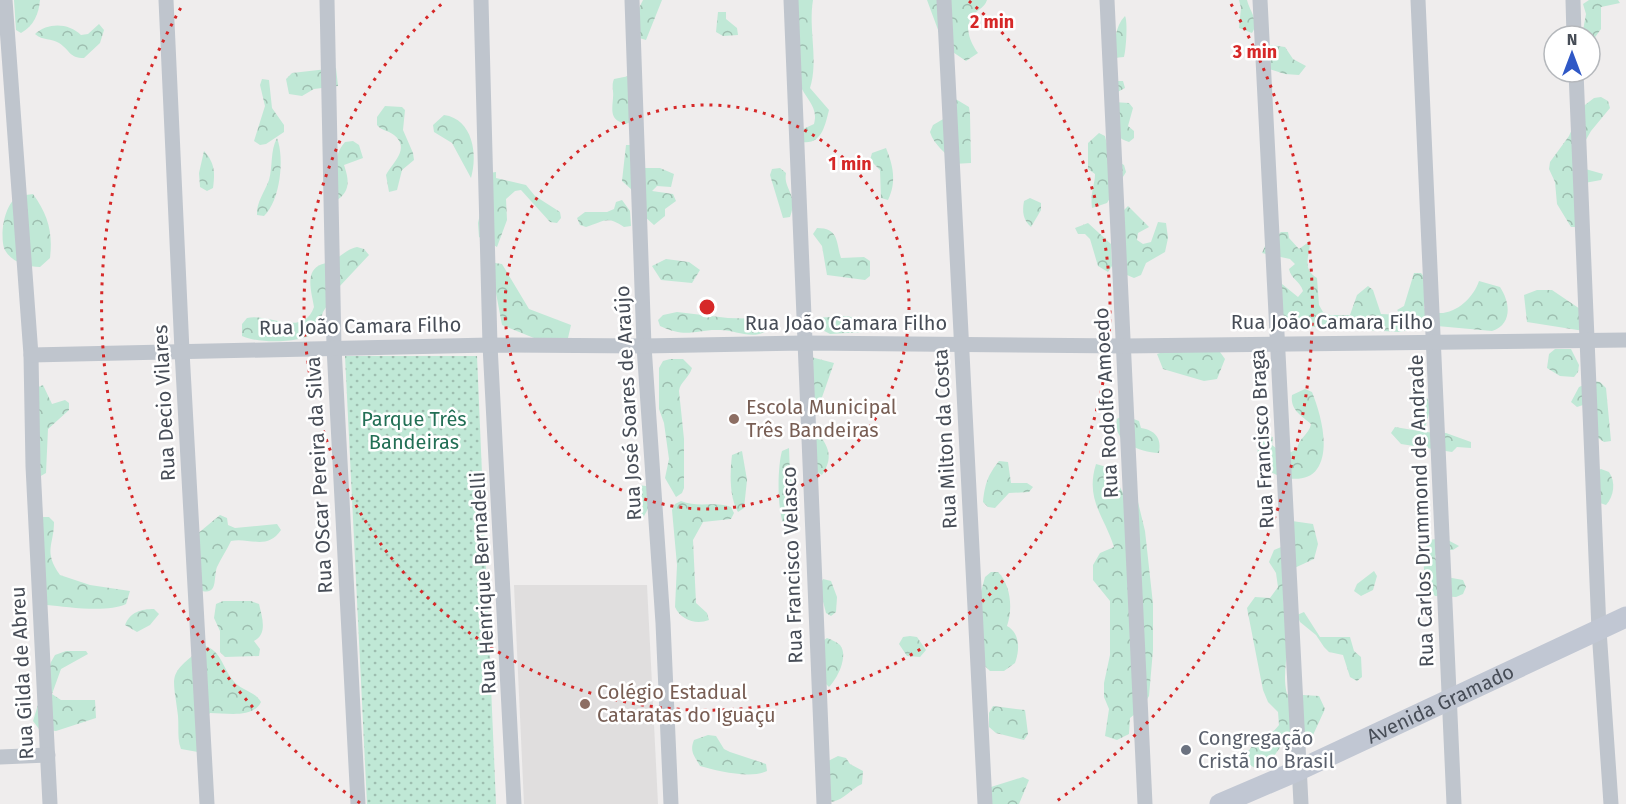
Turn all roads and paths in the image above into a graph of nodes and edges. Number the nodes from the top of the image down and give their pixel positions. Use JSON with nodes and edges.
{"nodes":[{"id":1,"x":5,"y":0,"type":"edge"},
{"id":2,"x":166,"y":0,"type":"edge"},
{"id":3,"x":327,"y":0,"type":"edge"},
{"id":4,"x":481,"y":0,"type":"edge"},
{"id":5,"x":632,"y":0,"type":"edge"},
{"id":6,"x":791,"y":0,"type":"edge"},
{"id":7,"x":944,"y":0,"type":"edge"},
{"id":8,"x":1107,"y":0,"type":"edge"},
{"id":9,"x":1260,"y":0,"type":"edge"},
{"id":10,"x":1418,"y":0,"type":"edge"},
{"id":11,"x":1573,"y":0,"type":"edge"},
{"id":12,"x":1574,"y":24,"type":"edge"},
{"id":13,"x":1576,"y":84,"type":"edge"},
{"id":14,"x":1626,"y":340,"type":"edge"},
{"id":15,"x":1585,"y":342,"type":"junction"},
{"id":16,"x":804,"y":343,"type":"junction"},
{"id":17,"x":1278,"y":343,"type":"junction"},
{"id":18,"x":1435,"y":343,"type":"junction"},
{"id":19,"x":961,"y":344,"type":"junction"},
{"id":20,"x":490,"y":345,"type":"junction"},
{"id":21,"x":644,"y":346,"type":"junction"},
{"id":22,"x":1124,"y":346,"type":"junction"},
{"id":23,"x":334,"y":347,"type":"junction"},
{"id":24,"x":182,"y":351,"type":"junction"},
{"id":25,"x":31,"y":355,"type":"junction"},
{"id":26,"x":1626,"y":617,"type":"edge"},
{"id":27,"x":1599,"y":630,"type":"junction"},
{"id":28,"x":1449,"y":700,"type":"junction"},
{"id":29,"x":48,"y":755,"type":"junction"},
{"id":30,"x":0,"y":757,"type":"edge"},
{"id":31,"x":1299,"y":770,"type":"junction"},
{"id":32,"x":50,"y":804,"type":"edge"},
{"id":33,"x":207,"y":804,"type":"edge"},
{"id":34,"x":358,"y":804,"type":"edge"},
{"id":35,"x":514,"y":804,"type":"edge"},
{"id":36,"x":671,"y":804,"type":"edge"},
{"id":37,"x":824,"y":804,"type":"edge"},
{"id":38,"x":985,"y":804,"type":"edge"},
{"id":39,"x":1145,"y":804,"type":"edge"},
{"id":40,"x":1220,"y":804,"type":"edge"},
{"id":41,"x":1301,"y":804,"type":"edge"},
{"id":42,"x":1454,"y":804,"type":"edge"},
{"id":43,"x":1611,"y":804,"type":"edge"}],
"edges":[{"from":1,"to":25,"type":"street","name":"Rua Gilda de Abreu"},
{"from":2,"to":24,"type":"street","name":"Rua Decio Vilares"},
{"from":3,"to":23,"type":"street","name":"Rua OScar Pereira da Silva"},
{"from":4,"to":20,"type":"street","name":"Rua Henrique Bernadelli"},
{"from":5,"to":21,"type":"street","name":"Rua José Soares de Araújo"},
{"from":6,"to":16,"type":"street","name":"Rua Francisco Velasco"},
{"from":7,"to":19,"type":"street","name":"Rua Milton da Costa"},
{"from":8,"to":22,"type":"street","name":"Rua Rodolfo Amoedo"},
{"from":9,"to":17,"type":"street","name":"Rua Francisco Braga"},
{"from":10,"to":18,"type":"street","name":"Rua Carlos Drummond de Andrade"},
{"from":11,"to":12,"type":"street"},
{"from":13,"to":15,"type":"street"},
{"from":14,"to":15,"type":"street","name":"Rua João Camara Filho"},
{"from":15,"to":18,"type":"street","name":"Rua João Camara Filho"},
{"from":15,"to":27,"type":"street"},
{"from":16,"to":19,"type":"street","name":"Rua João Camara Filho"},
{"from":16,"to":21,"type":"street","name":"Rua João Camara Filho"},
{"from":16,"to":37,"type":"street","name":"Rua Francisco Velasco"},
{"from":17,"to":18,"type":"street","name":"Rua João Camara Filho"},
{"from":17,"to":22,"type":"street","name":"Rua João Camara Filho"},
{"from":17,"to":31,"type":"street","name":"Rua Francisco Braga"},
{"from":18,"to":28,"type":"street","name":"Rua Carlos Drummond de Andrade"},
{"from":19,"to":22,"type":"street","name":"Rua João Camara Filho"},
{"from":19,"to":38,"type":"street","name":"Rua Milton da Costa"},
{"from":20,"to":21,"type":"street","name":"Rua João Camara Filho"},
{"from":20,"to":23,"type":"street","name":"Rua João Camara Filho"},
{"from":20,"to":35,"type":"street","name":"Rua Henrique Bernadelli"},
{"from":21,"to":36,"type":"street","name":"Rua José Soares de Araújo"},
{"from":22,"to":39,"type":"street","name":"Rua Rodolfo Amoedo"},
{"from":23,"to":24,"type":"street","name":"Rua João Camara Filho"},
{"from":23,"to":34,"type":"street","name":"Rua OScar Pereira da Silva"},
{"from":24,"to":25,"type":"street","name":"Rua João Camara Filho"},
{"from":24,"to":33,"type":"street","name":"Rua Decio Vilares"},
{"from":25,"to":29,"type":"street","name":"Rua Gilda de Abreu"},
{"from":26,"to":27,"type":"street","name":"Avenida Gramado"},
{"from":27,"to":28,"type":"street","name":"Avenida Gramado"},
{"from":27,"to":43,"type":"street"},
{"from":28,"to":31,"type":"street","name":"Avenida Gramado"},
{"from":28,"to":42,"type":"street","name":"Rua Carlos Drummond de Andrade"},
{"from":29,"to":30,"type":"street"},
{"from":29,"to":32,"type":"street","name":"Rua Gilda de Abreu"},
{"from":31,"to":40,"type":"street","name":"Avenida Gramado"},
{"from":31,"to":41,"type":"street","name":"Rua Francisco Braga"}]}
